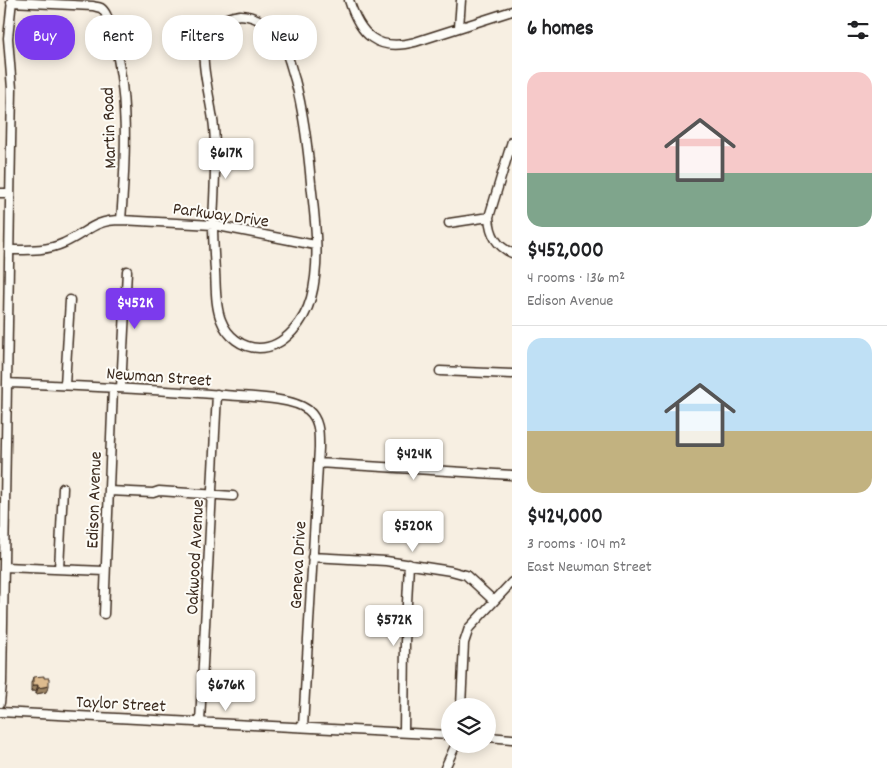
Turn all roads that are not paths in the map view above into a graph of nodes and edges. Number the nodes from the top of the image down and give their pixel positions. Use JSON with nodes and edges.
{"nodes":[{"id":1,"x":349,"y":0,"type":"edge"},
{"id":2,"x":461,"y":0,"type":"edge"},
{"id":3,"x":12,"y":1,"type":"edge"},
{"id":4,"x":512,"y":11,"type":"edge"},
{"id":5,"x":459,"y":27,"type":"junction"},
{"id":6,"x":512,"y":141,"type":"edge"},
{"id":7,"x":0,"y":193,"type":"edge"},
{"id":8,"x":10,"y":193,"type":"junction"},
{"id":9,"x":489,"y":218,"type":"junction"},
{"id":10,"x":121,"y":220,"type":"junction"},
{"id":11,"x":449,"y":223,"type":"dead end"},
{"id":12,"x":213,"y":225,"type":"junction"},
{"id":13,"x":315,"y":245,"type":"junction"},
{"id":14,"x":9,"y":250,"type":"junction"},
{"id":15,"x":512,"y":253,"type":"edge"},
{"id":16,"x":127,"y":271,"type":"dead end"},
{"id":17,"x":70,"y":300,"type":"dead end"},
{"id":18,"x":4,"y":306,"type":"edge"},
{"id":19,"x":440,"y":371,"type":"dead end"},
{"id":20,"x":512,"y":374,"type":"edge"},
{"id":21,"x":8,"y":383,"type":"junction"},
{"id":22,"x":64,"y":385,"type":"junction"},
{"id":23,"x":117,"y":388,"type":"junction"},
{"id":24,"x":217,"y":394,"type":"junction"},
{"id":25,"x":307,"y":409,"type":"joint"},
{"id":26,"x":318,"y":463,"type":"junction"},
{"id":27,"x":512,"y":475,"type":"edge"},
{"id":28,"x":63,"y":488,"type":"dead end"},
{"id":29,"x":109,"y":491,"type":"junction"},
{"id":30,"x":213,"y":494,"type":"junction"},
{"id":31,"x":233,"y":496,"type":"dead end"},
{"id":32,"x":2,"y":534,"type":"edge"},
{"id":33,"x":312,"y":557,"type":"junction"},
{"id":34,"x":409,"y":564,"type":"junction"},
{"id":35,"x":3,"y":566,"type":"edge"},
{"id":36,"x":59,"y":569,"type":"junction"},
{"id":37,"x":105,"y":571,"type":"junction"},
{"id":38,"x":512,"y":582,"type":"edge"},
{"id":39,"x":494,"y":601,"type":"junction"},
{"id":40,"x":104,"y":614,"type":"dead end"},
{"id":41,"x":462,"y":698,"type":"edge"},
{"id":42,"x":0,"y":703,"type":"edge"},
{"id":43,"x":0,"y":712,"type":"edge"},
{"id":44,"x":200,"y":722,"type":"junction"},
{"id":45,"x":303,"y":727,"type":"junction"},
{"id":46,"x":404,"y":732,"type":"junction"},
{"id":47,"x":441,"y":734,"type":"edge"},
{"id":48,"x":496,"y":738,"type":"edge"},
{"id":49,"x":512,"y":739,"type":"edge"},
{"id":50,"x":452,"y":753,"type":"edge"},
{"id":51,"x":445,"y":768,"type":"edge"}],
"edges":[{"from":1,"to":5,"type":"street"},
{"from":2,"to":5,"type":"street"},
{"from":3,"to":8,"type":"street"},
{"from":3,"to":10,"type":"street","name":"Martin Road"},
{"from":4,"to":5,"type":"street"},
{"from":6,"to":9,"type":"street"},
{"from":7,"to":8,"type":"street"},
{"from":8,"to":14,"type":"street"},
{"from":9,"to":11,"type":"street"},
{"from":9,"to":15,"type":"street"},
{"from":10,"to":12,"type":"street","name":"Parkway Drive"},
{"from":10,"to":14,"type":"street"},
{"from":12,"to":13,"type":"street","name":"Parkway Drive"},
{"from":12,"to":13,"type":"street"},
{"from":12,"to":13,"type":"street"},
{"from":14,"to":18,"type":"street"},
{"from":16,"to":23,"type":"street","name":"Edison Avenue"},
{"from":17,"to":22,"type":"street"},
{"from":18,"to":21,"type":"street"},
{"from":19,"to":20,"type":"street"},
{"from":21,"to":22,"type":"street","name":"Newman Street"},
{"from":21,"to":32,"type":"street"},
{"from":22,"to":23,"type":"street","name":"Newman Street"},
{"from":23,"to":24,"type":"street","name":"Newman Street"},
{"from":23,"to":29,"type":"street","name":"Edison Avenue"},
{"from":24,"to":25,"type":"street","name":"Newman Street"},
{"from":24,"to":30,"type":"street","name":"Oakwood Avenue"},
{"from":25,"to":26,"type":"street","name":"Geneva Drive"},
{"from":26,"to":27,"type":"street"},
{"from":26,"to":33,"type":"street","name":"Geneva Drive"},
{"from":28,"to":36,"type":"street"},
{"from":29,"to":30,"type":"street"},
{"from":29,"to":37,"type":"street","name":"Edison Avenue"},
{"from":30,"to":31,"type":"street"},
{"from":30,"to":44,"type":"street","name":"Oakwood Avenue"},
{"from":32,"to":35,"type":"street"},
{"from":33,"to":34,"type":"street"},
{"from":33,"to":45,"type":"street","name":"Geneva Drive"},
{"from":34,"to":39,"type":"street"},
{"from":34,"to":46,"type":"street"},
{"from":35,"to":36,"type":"street"},
{"from":35,"to":42,"type":"street"},
{"from":36,"to":37,"type":"street"},
{"from":37,"to":40,"type":"street","name":"Edison Avenue"},
{"from":38,"to":39,"type":"street"},
{"from":39,"to":41,"type":"street"},
{"from":43,"to":44,"type":"street","name":"Taylor Street"},
{"from":44,"to":45,"type":"street","name":"Taylor Street"},
{"from":45,"to":46,"type":"street","name":"Taylor Street"},
{"from":46,"to":47,"type":"street","name":"Taylor Street"},
{"from":48,"to":49,"type":"street"},
{"from":50,"to":51,"type":"street"}]}
